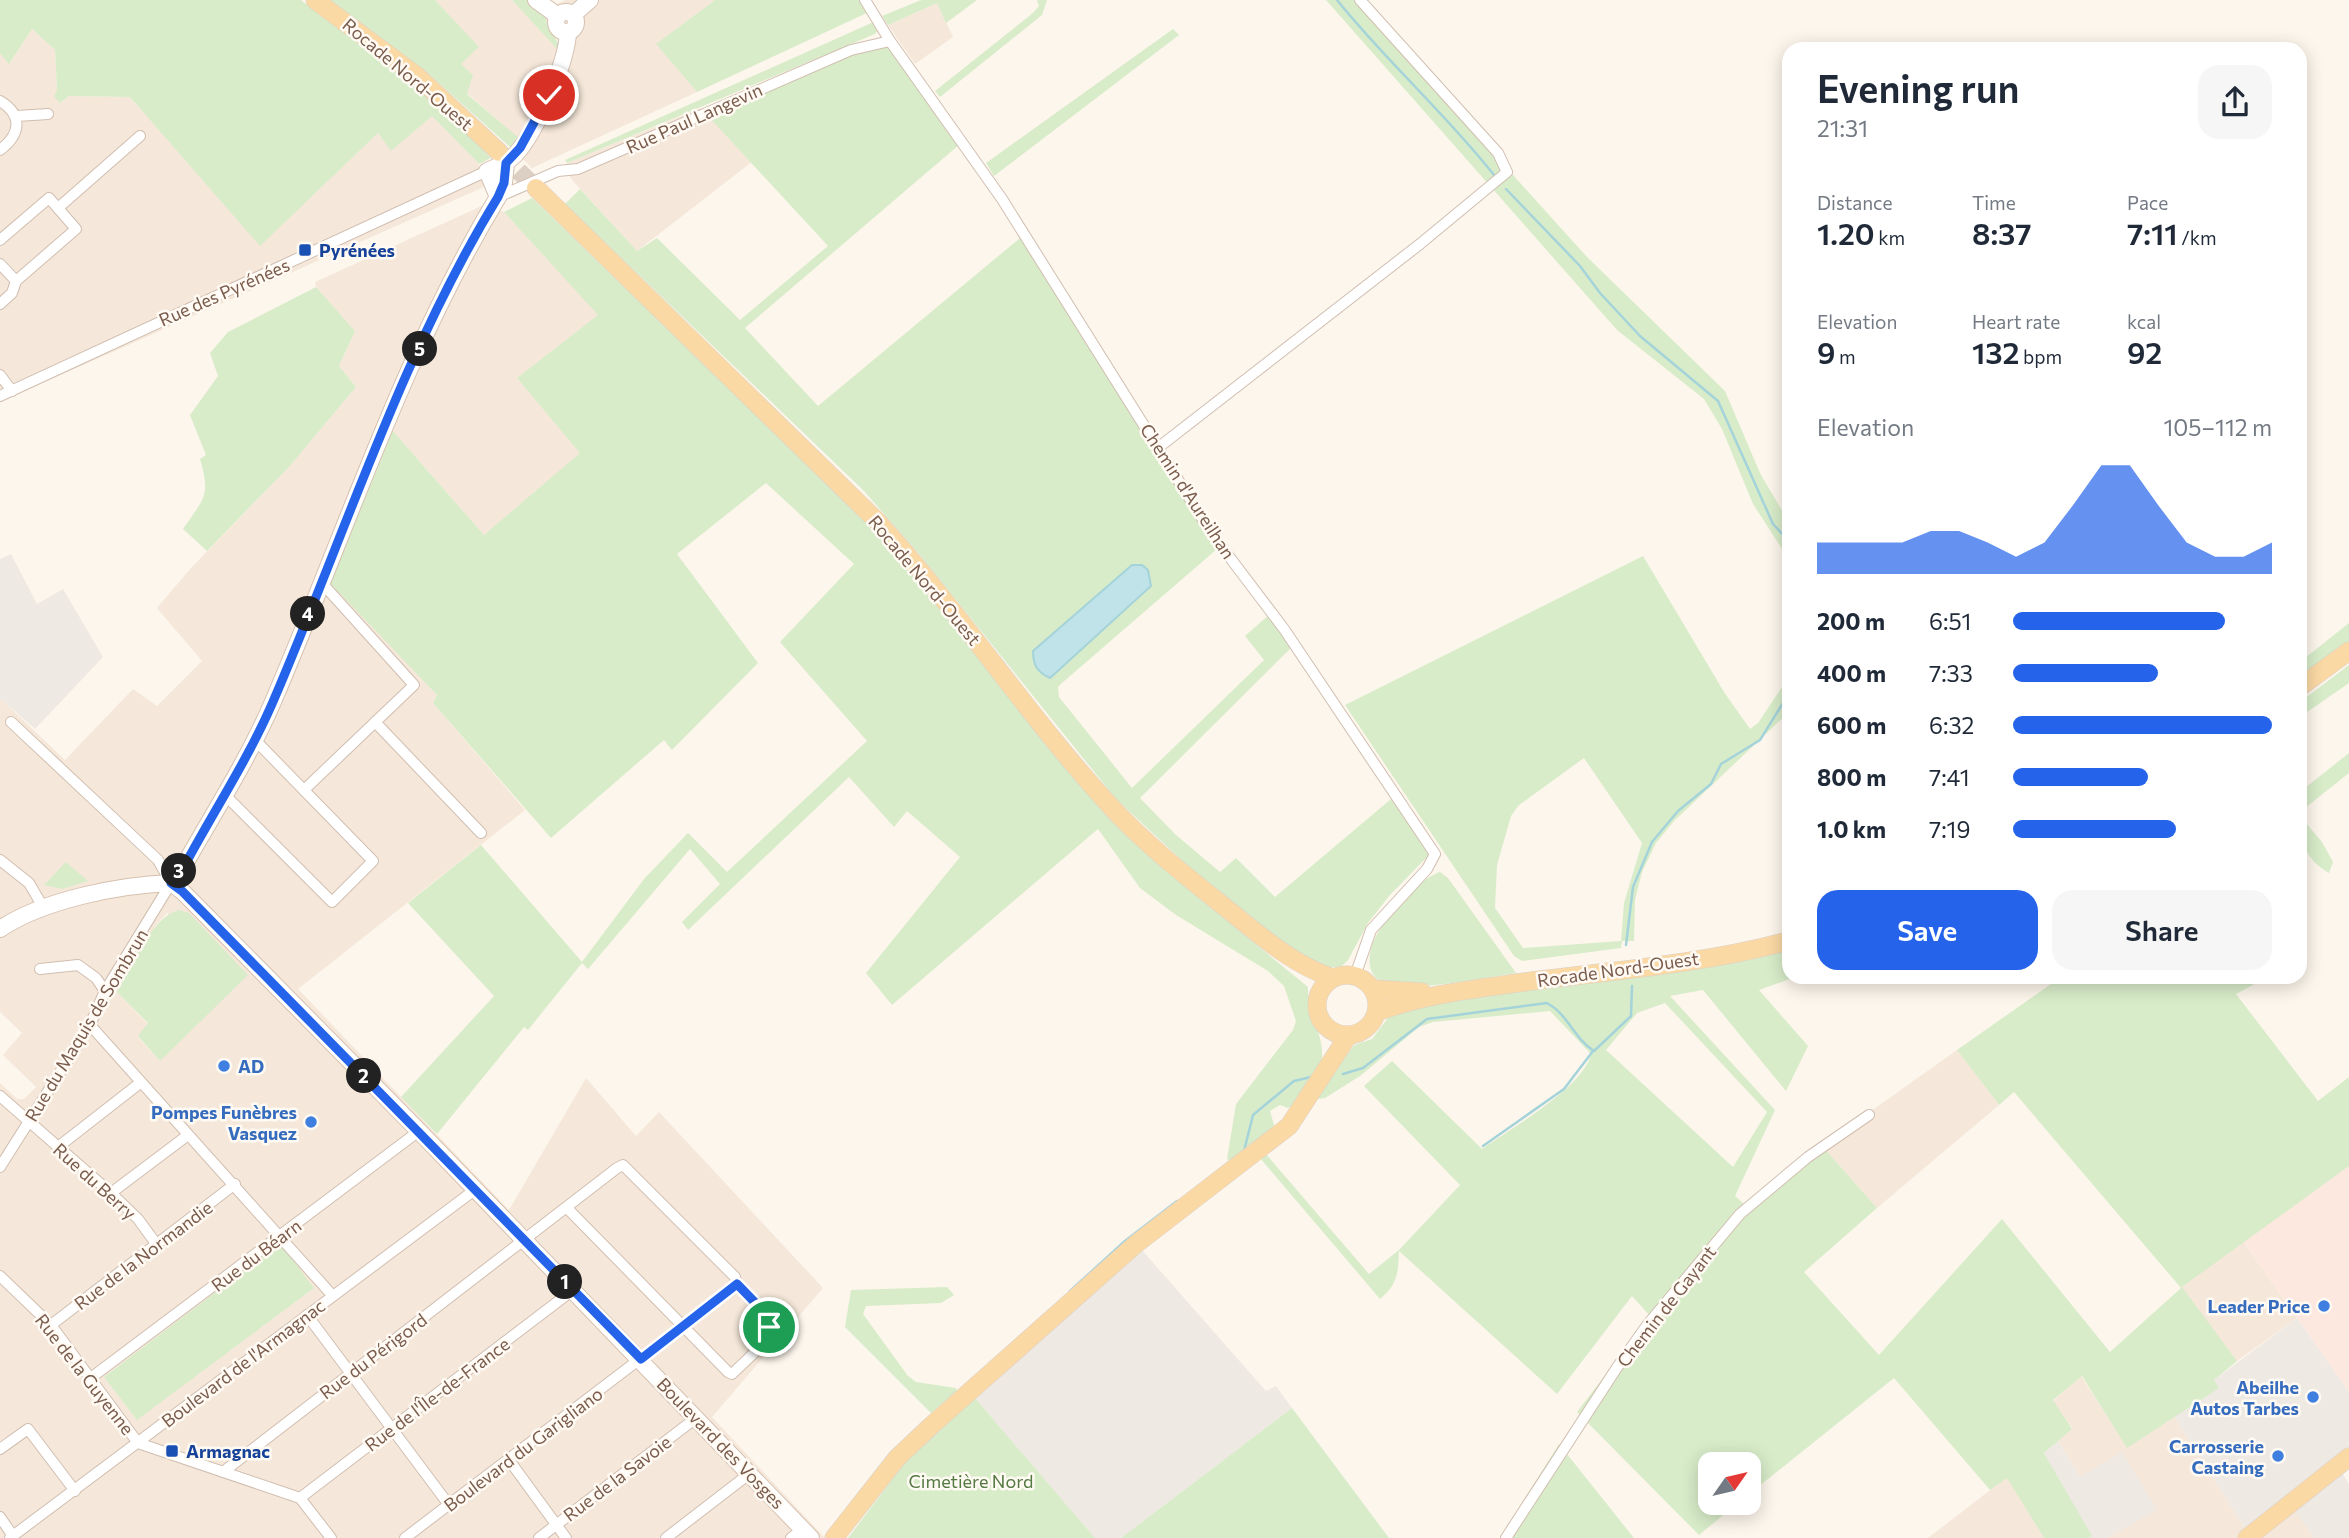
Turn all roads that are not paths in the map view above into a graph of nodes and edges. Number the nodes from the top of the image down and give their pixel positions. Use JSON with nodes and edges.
{"nodes":[{"id":1,"x":315,"y":0,"type":"edge"},
{"id":2,"x":536,"y":0,"type":"edge"},
{"id":3,"x":590,"y":0,"type":"edge"},
{"id":4,"x":865,"y":0,"type":"edge"},
{"id":5,"x":1360,"y":0,"type":"edge"},
{"id":6,"x":566,"y":15,"type":"junction"},
{"id":7,"x":890,"y":41,"type":"junction"},
{"id":8,"x":0,"y":101,"type":"edge"},
{"id":9,"x":48,"y":114,"type":"dead end"},
{"id":10,"x":17,"y":116,"type":"junction"},
{"id":11,"x":140,"y":136,"type":"dead end"},
{"id":12,"x":0,"y":150,"type":"edge"},
{"id":13,"x":502,"y":157,"type":"junction"},
{"id":14,"x":487,"y":172,"type":"junction"},
{"id":15,"x":536,"y":188,"type":"tunnel mouth"},
{"id":16,"x":498,"y":197,"type":"junction"},
{"id":17,"x":58,"y":208,"type":"junction"},
{"id":18,"x":0,"y":240,"type":"edge"},
{"id":19,"x":0,"y":264,"type":"edge"},
{"id":20,"x":16,"y":281,"type":"junction"},
{"id":21,"x":0,"y":304,"type":"edge"},
{"id":22,"x":0,"y":376,"type":"edge"},
{"id":23,"x":12,"y":391,"type":"junction"},
{"id":24,"x":0,"y":396,"type":"edge"},
{"id":25,"x":1159,"y":447,"type":"junction"},
{"id":26,"x":321,"y":582,"type":"junction"},
{"id":27,"x":2349,"y":651,"type":"edge"},
{"id":28,"x":2307,"y":682,"type":"edge"},
{"id":29,"x":11,"y":722,"type":"dead end"},
{"id":30,"x":375,"y":722,"type":"junction"},
{"id":31,"x":254,"y":739,"type":"junction"},
{"id":32,"x":304,"y":790,"type":"junction"},
{"id":33,"x":224,"y":794,"type":"junction"},
{"id":34,"x":481,"y":833,"type":"dead end"},
{"id":35,"x":0,"y":860,"type":"edge"},
{"id":36,"x":171,"y":883,"type":"junction"},
{"id":37,"x":43,"y":907,"type":"junction"},
{"id":38,"x":0,"y":929,"type":"edge"},
{"id":39,"x":1782,"y":943,"type":"edge"},
{"id":40,"x":1276,"y":947,"type":"junction"},
{"id":41,"x":40,"y":969,"type":"dead end"},
{"id":42,"x":1355,"y":976,"type":"junction"},
{"id":43,"x":1333,"y":978,"type":"junction"},
{"id":44,"x":1373,"y":989,"type":"junction"},
{"id":45,"x":105,"y":991,"type":"junction"},
{"id":46,"x":1447,"y":992,"type":"junction"},
{"id":47,"x":1318,"y":997,"type":"junction"},
{"id":48,"x":1377,"y":1012,"type":"junction"},
{"id":49,"x":90,"y":1025,"type":"junction"},
{"id":50,"x":1328,"y":1029,"type":"junction"},
{"id":51,"x":1348,"y":1036,"type":"junction"},
{"id":52,"x":1326,"y":1070,"type":"junction"},
{"id":53,"x":140,"y":1083,"type":"junction"},
{"id":54,"x":0,"y":1096,"type":"edge"},
{"id":55,"x":1869,"y":1115,"type":"dead end"},
{"id":56,"x":29,"y":1120,"type":"junction"},
{"id":57,"x":419,"y":1131,"type":"junction"},
{"id":58,"x":188,"y":1135,"type":"junction"},
{"id":59,"x":58,"y":1147,"type":"junction"},
{"id":60,"x":0,"y":1167,"type":"edge"},
{"id":61,"x":235,"y":1184,"type":"junction"},
{"id":62,"x":476,"y":1189,"type":"junction"},
{"id":63,"x":111,"y":1193,"type":"junction"},
{"id":64,"x":1743,"y":1197,"type":"dead end"},
{"id":65,"x":566,"y":1208,"type":"junction"},
{"id":66,"x":1740,"y":1214,"type":"junction"},
{"id":67,"x":282,"y":1236,"type":"junction"},
{"id":68,"x":525,"y":1241,"type":"junction"},
{"id":69,"x":157,"y":1245,"type":"junction"},
{"id":70,"x":0,"y":1276,"type":"edge"},
{"id":71,"x":737,"y":1284,"type":"junction"},
{"id":72,"x":573,"y":1290,"type":"junction"},
{"id":73,"x":332,"y":1295,"type":"junction"},
{"id":74,"x":307,"y":1315,"type":"junction"},
{"id":75,"x":51,"y":1325,"type":"junction"},
{"id":76,"x":683,"y":1327,"type":"junction"},
{"id":77,"x":641,"y":1359,"type":"junction"},
{"id":78,"x":349,"y":1373,"type":"junction"},
{"id":79,"x":92,"y":1377,"type":"junction"},
{"id":80,"x":696,"y":1418,"type":"junction"},
{"id":81,"x":392,"y":1429,"type":"junction"},
{"id":82,"x":138,"y":1443,"type":"junction"},
{"id":83,"x":0,"y":1449,"type":"edge"},
{"id":84,"x":2349,"y":1457,"type":"edge"},
{"id":85,"x":509,"y":1460,"type":"junction"},
{"id":86,"x":223,"y":1472,"type":"junction"},
{"id":87,"x":749,"y":1474,"type":"junction"},
{"id":88,"x":75,"y":1491,"type":"junction"},
{"id":89,"x":300,"y":1497,"type":"junction"},
{"id":90,"x":449,"y":1505,"type":"junction"},
{"id":91,"x":0,"y":1517,"type":"edge"},
{"id":92,"x":556,"y":1525,"type":"junction"},
{"id":93,"x":801,"y":1535,"type":"edge"},
{"id":94,"x":12,"y":1537,"type":"edge"},
{"id":95,"x":331,"y":1538,"type":"edge"},
{"id":96,"x":405,"y":1538,"type":"edge"},
{"id":97,"x":538,"y":1538,"type":"edge"},
{"id":98,"x":566,"y":1538,"type":"edge"},
{"id":99,"x":666,"y":1538,"type":"edge"},
{"id":100,"x":834,"y":1538,"type":"edge"},
{"id":101,"x":1506,"y":1538,"type":"edge"},
{"id":102,"x":2247,"y":1538,"type":"edge"}],
"edges":[{"from":1,"to":13,"type":"main road","name":"Rocade Nord-Ouest"},
{"from":2,"to":6,"type":"main road"},
{"from":3,"to":6,"type":"main road"},
{"from":4,"to":7,"type":"street","name":"Chemin d'Aureilhan"},
{"from":5,"to":25,"type":"street"},
{"from":6,"to":13,"type":"main road"},
{"from":7,"to":16,"type":"street","name":"Rue Paul Langevin"},
{"from":7,"to":25,"type":"street","name":"Chemin d'Aureilhan"},
{"from":8,"to":10,"type":"street"},
{"from":9,"to":10,"type":"street"},
{"from":10,"to":12,"type":"street"},
{"from":11,"to":17,"type":"street"},
{"from":13,"to":14,"type":"main road"},
{"from":13,"to":16,"type":"main road"},
{"from":14,"to":16,"type":"main road"},
{"from":14,"to":23,"type":"street","name":"Rue des Pyrénées"},
{"from":15,"to":40,"type":"main road","name":"Rocade Nord-Ouest"},
{"from":16,"to":26,"type":"main road"},
{"from":17,"to":18,"type":"street"},
{"from":17,"to":20,"type":"street"},
{"from":19,"to":20,"type":"street"},
{"from":20,"to":21,"type":"street"},
{"from":22,"to":23,"type":"street"},
{"from":23,"to":24,"type":"street","name":"Rue des Pyrénées"},
{"from":25,"to":42,"type":"street","name":"Chemin d'Aureilhan"},
{"from":26,"to":30,"type":"street"},
{"from":26,"to":31,"type":"main road"},
{"from":27,"to":28,"type":"main road"},
{"from":29,"to":36,"type":"street","name":"Boulevard des Vosges"},
{"from":30,"to":32,"type":"street"},
{"from":30,"to":34,"type":"street"},
{"from":31,"to":32,"type":"street"},
{"from":31,"to":33,"type":"main road"},
{"from":32,"to":33,"type":"street"},
{"from":33,"to":36,"type":"main road"},
{"from":35,"to":37,"type":"street"},
{"from":36,"to":37,"type":"main road"},
{"from":36,"to":45,"type":"street","name":"Rue du Maquis de Sombrun"},
{"from":36,"to":57,"type":"main road","name":"Boulevard des Vosges"},
{"from":37,"to":38,"type":"main road"},
{"from":39,"to":46,"type":"main road","name":"Rocade Nord-Ouest"},
{"from":40,"to":43,"type":"main road","name":"Rocade Nord-Ouest"},
{"from":40,"to":47,"type":"main road","name":"Rocade Nord-Ouest"},
{"from":41,"to":45,"type":"street"},
{"from":42,"to":43,"type":"main road"},
{"from":42,"to":44,"type":"main road"},
{"from":43,"to":47,"type":"main road"},
{"from":44,"to":46,"type":"main road","name":"Rocade Nord-Ouest"},
{"from":44,"to":48,"type":"main road"},
{"from":45,"to":49,"type":"street","name":"Rue du Maquis de Sombrun"},
{"from":46,"to":48,"type":"main road","name":"Rocade Nord-Ouest"},
{"from":47,"to":50,"type":"main road"},
{"from":48,"to":51,"type":"main road"},
{"from":49,"to":53,"type":"street"},
{"from":49,"to":56,"type":"street","name":"Rue du Maquis de Sombrun"},
{"from":50,"to":51,"type":"main road"},
{"from":50,"to":52,"type":"main road"},
{"from":51,"to":52,"type":"main road"},
{"from":52,"to":100,"type":"main road"},
{"from":53,"to":58,"type":"street"},
{"from":53,"to":59,"type":"street"},
{"from":54,"to":56,"type":"street","name":"Rue du Berry"},
{"from":55,"to":66,"type":"street","name":"Chemin de Gayant"},
{"from":56,"to":59,"type":"street","name":"Rue du Berry"},
{"from":56,"to":60,"type":"street","name":"Rue du Maquis de Sombrun"},
{"from":57,"to":62,"type":"main road","name":"Boulevard des Vosges"},
{"from":57,"to":67,"type":"street","name":"Rue du Béarn"},
{"from":58,"to":61,"type":"street"},
{"from":58,"to":63,"type":"street"},
{"from":59,"to":63,"type":"street","name":"Rue du Berry"},
{"from":61,"to":67,"type":"street"},
{"from":61,"to":69,"type":"street","name":"Rue de la Normandie"},
{"from":62,"to":68,"type":"main road","name":"Boulevard des Vosges"},
{"from":62,"to":73,"type":"street","name":"Boulevard de l'Armagnac"},
{"from":63,"to":69,"type":"street","name":"Rue du Berry"},
{"from":64,"to":66,"type":"street"},
{"from":65,"to":68,"type":"street","name":"Rue du Périgord"},
{"from":65,"to":71,"type":"street","name":"Rue du Périgord"},
{"from":65,"to":76,"type":"street"},
{"from":66,"to":101,"type":"street","name":"Chemin de Gayant"},
{"from":67,"to":73,"type":"street"},
{"from":67,"to":79,"type":"street","name":"Rue du Béarn"},
{"from":68,"to":72,"type":"main road","name":"Boulevard des Vosges"},
{"from":68,"to":78,"type":"street","name":"Rue du Périgord"},
{"from":69,"to":75,"type":"street","name":"Rue de la Normandie"},
{"from":70,"to":75,"type":"street","name":"Rue de la Guyenne"},
{"from":71,"to":76,"type":"street","name":"Boulevard du Garigliano"},
{"from":71,"to":76,"type":"street"},
{"from":72,"to":77,"type":"main road","name":"Boulevard des Vosges"},
{"from":72,"to":81,"type":"street","name":"Rue de l'Île-de-France"},
{"from":73,"to":74,"type":"street","name":"Boulevard de l'Armagnac"},
{"from":74,"to":78,"type":"street"},
{"from":74,"to":82,"type":"street","name":"Boulevard de l'Armagnac"},
{"from":75,"to":79,"type":"street","name":"Rue de la Guyenne"},
{"from":76,"to":77,"type":"street","name":"Boulevard du Garigliano"},
{"from":77,"to":80,"type":"main road","name":"Boulevard des Vosges"},
{"from":77,"to":85,"type":"street","name":"Boulevard du Garigliano"},
{"from":78,"to":81,"type":"street"},
{"from":78,"to":86,"type":"street","name":"Rue du Périgord"},
{"from":79,"to":82,"type":"street","name":"Rue de la Guyenne"},
{"from":80,"to":87,"type":"main road","name":"Boulevard des Vosges"},
{"from":80,"to":92,"type":"street","name":"Rue de la Savoie"},
{"from":81,"to":89,"type":"street","name":"Rue de l'Île-de-France"},
{"from":81,"to":90,"type":"street"},
{"from":82,"to":86,"type":"street"},
{"from":82,"to":88,"type":"street","name":"Boulevard de l'Armagnac"},
{"from":83,"to":88,"type":"street"},
{"from":84,"to":102,"type":"main road"},
{"from":85,"to":90,"type":"street","name":"Boulevard du Garigliano"},
{"from":85,"to":92,"type":"street"},
{"from":86,"to":89,"type":"street"},
{"from":87,"to":93,"type":"main road","name":"Boulevard des Vosges"},
{"from":87,"to":99,"type":"street"},
{"from":88,"to":94,"type":"street","name":"Boulevard de l'Armagnac"},
{"from":89,"to":95,"type":"street"},
{"from":90,"to":96,"type":"street","name":"Boulevard du Garigliano"},
{"from":91,"to":94,"type":"street"},
{"from":92,"to":97,"type":"street","name":"Rue de la Savoie"},
{"from":92,"to":98,"type":"street"}]}
